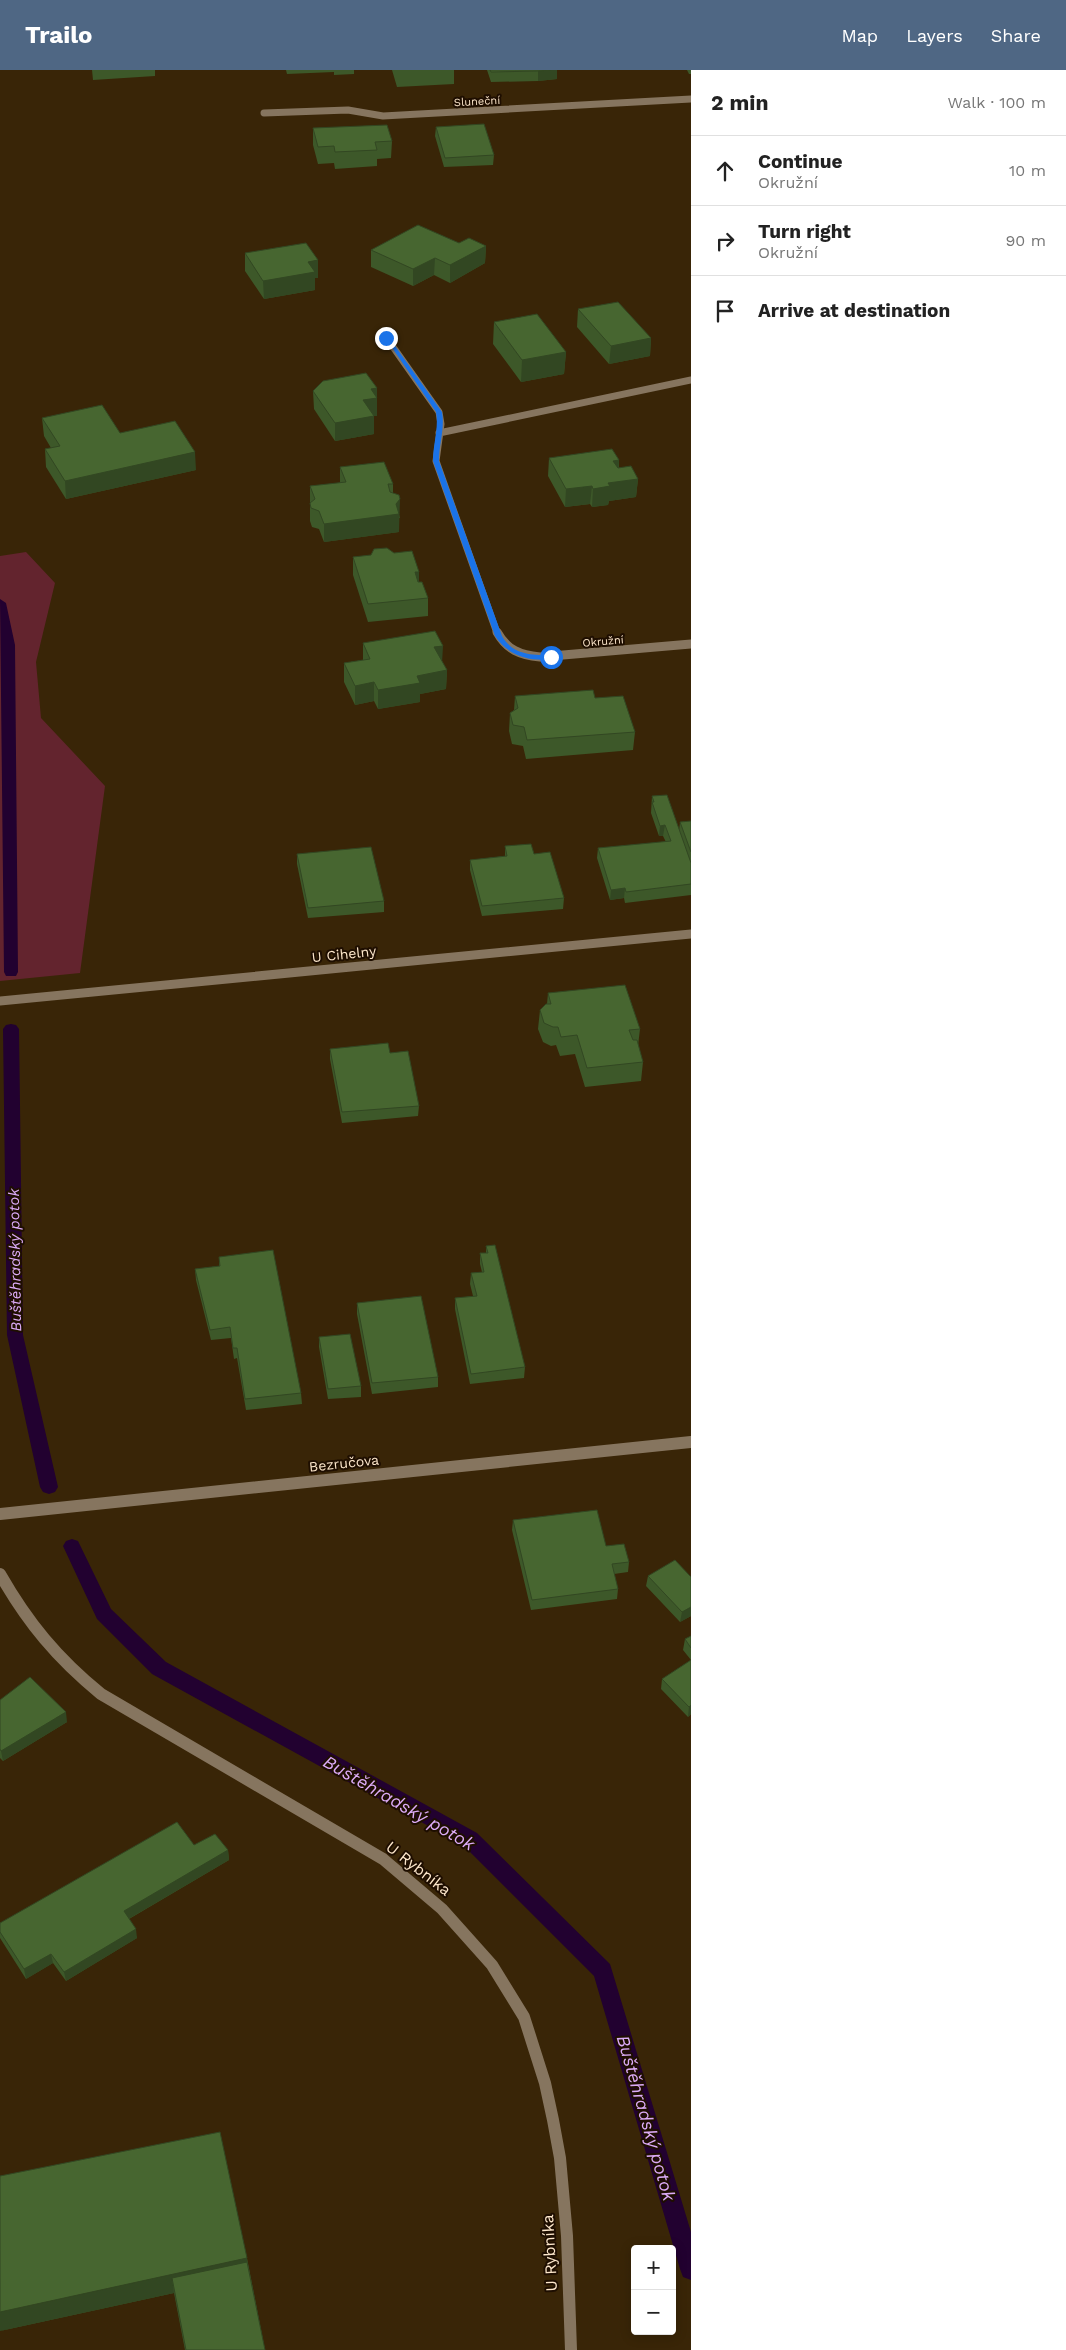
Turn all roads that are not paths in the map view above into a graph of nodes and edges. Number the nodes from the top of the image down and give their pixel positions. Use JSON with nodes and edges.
{"nodes":[{"id":1,"x":691,"y":99,"type":"edge"},
{"id":2,"x":264,"y":113,"type":"dead end"},
{"id":3,"x":386,"y":338,"type":"dead end"},
{"id":4,"x":691,"y":380,"type":"edge"},
{"id":5,"x":438,"y":433,"type":"junction"},
{"id":6,"x":691,"y":644,"type":"edge"},
{"id":7,"x":691,"y":934,"type":"edge"},
{"id":8,"x":0,"y":1001,"type":"edge"},
{"id":9,"x":691,"y":1442,"type":"edge"},
{"id":10,"x":0,"y":1514,"type":"edge"},
{"id":11,"x":0,"y":1574,"type":"edge"},
{"id":12,"x":571,"y":2350,"type":"edge"}],
"edges":[{"from":1,"to":2,"type":"street","name":"Sluneční"},
{"from":3,"to":5,"type":"street","name":"Okružní"},
{"from":4,"to":5,"type":"street"},
{"from":5,"to":6,"type":"street","name":"Okružní"},
{"from":7,"to":8,"type":"street","name":"U Cihelny"},
{"from":9,"to":10,"type":"street","name":"Bezručova"},
{"from":11,"to":12,"type":"street","name":"U Rybníka"}]}
